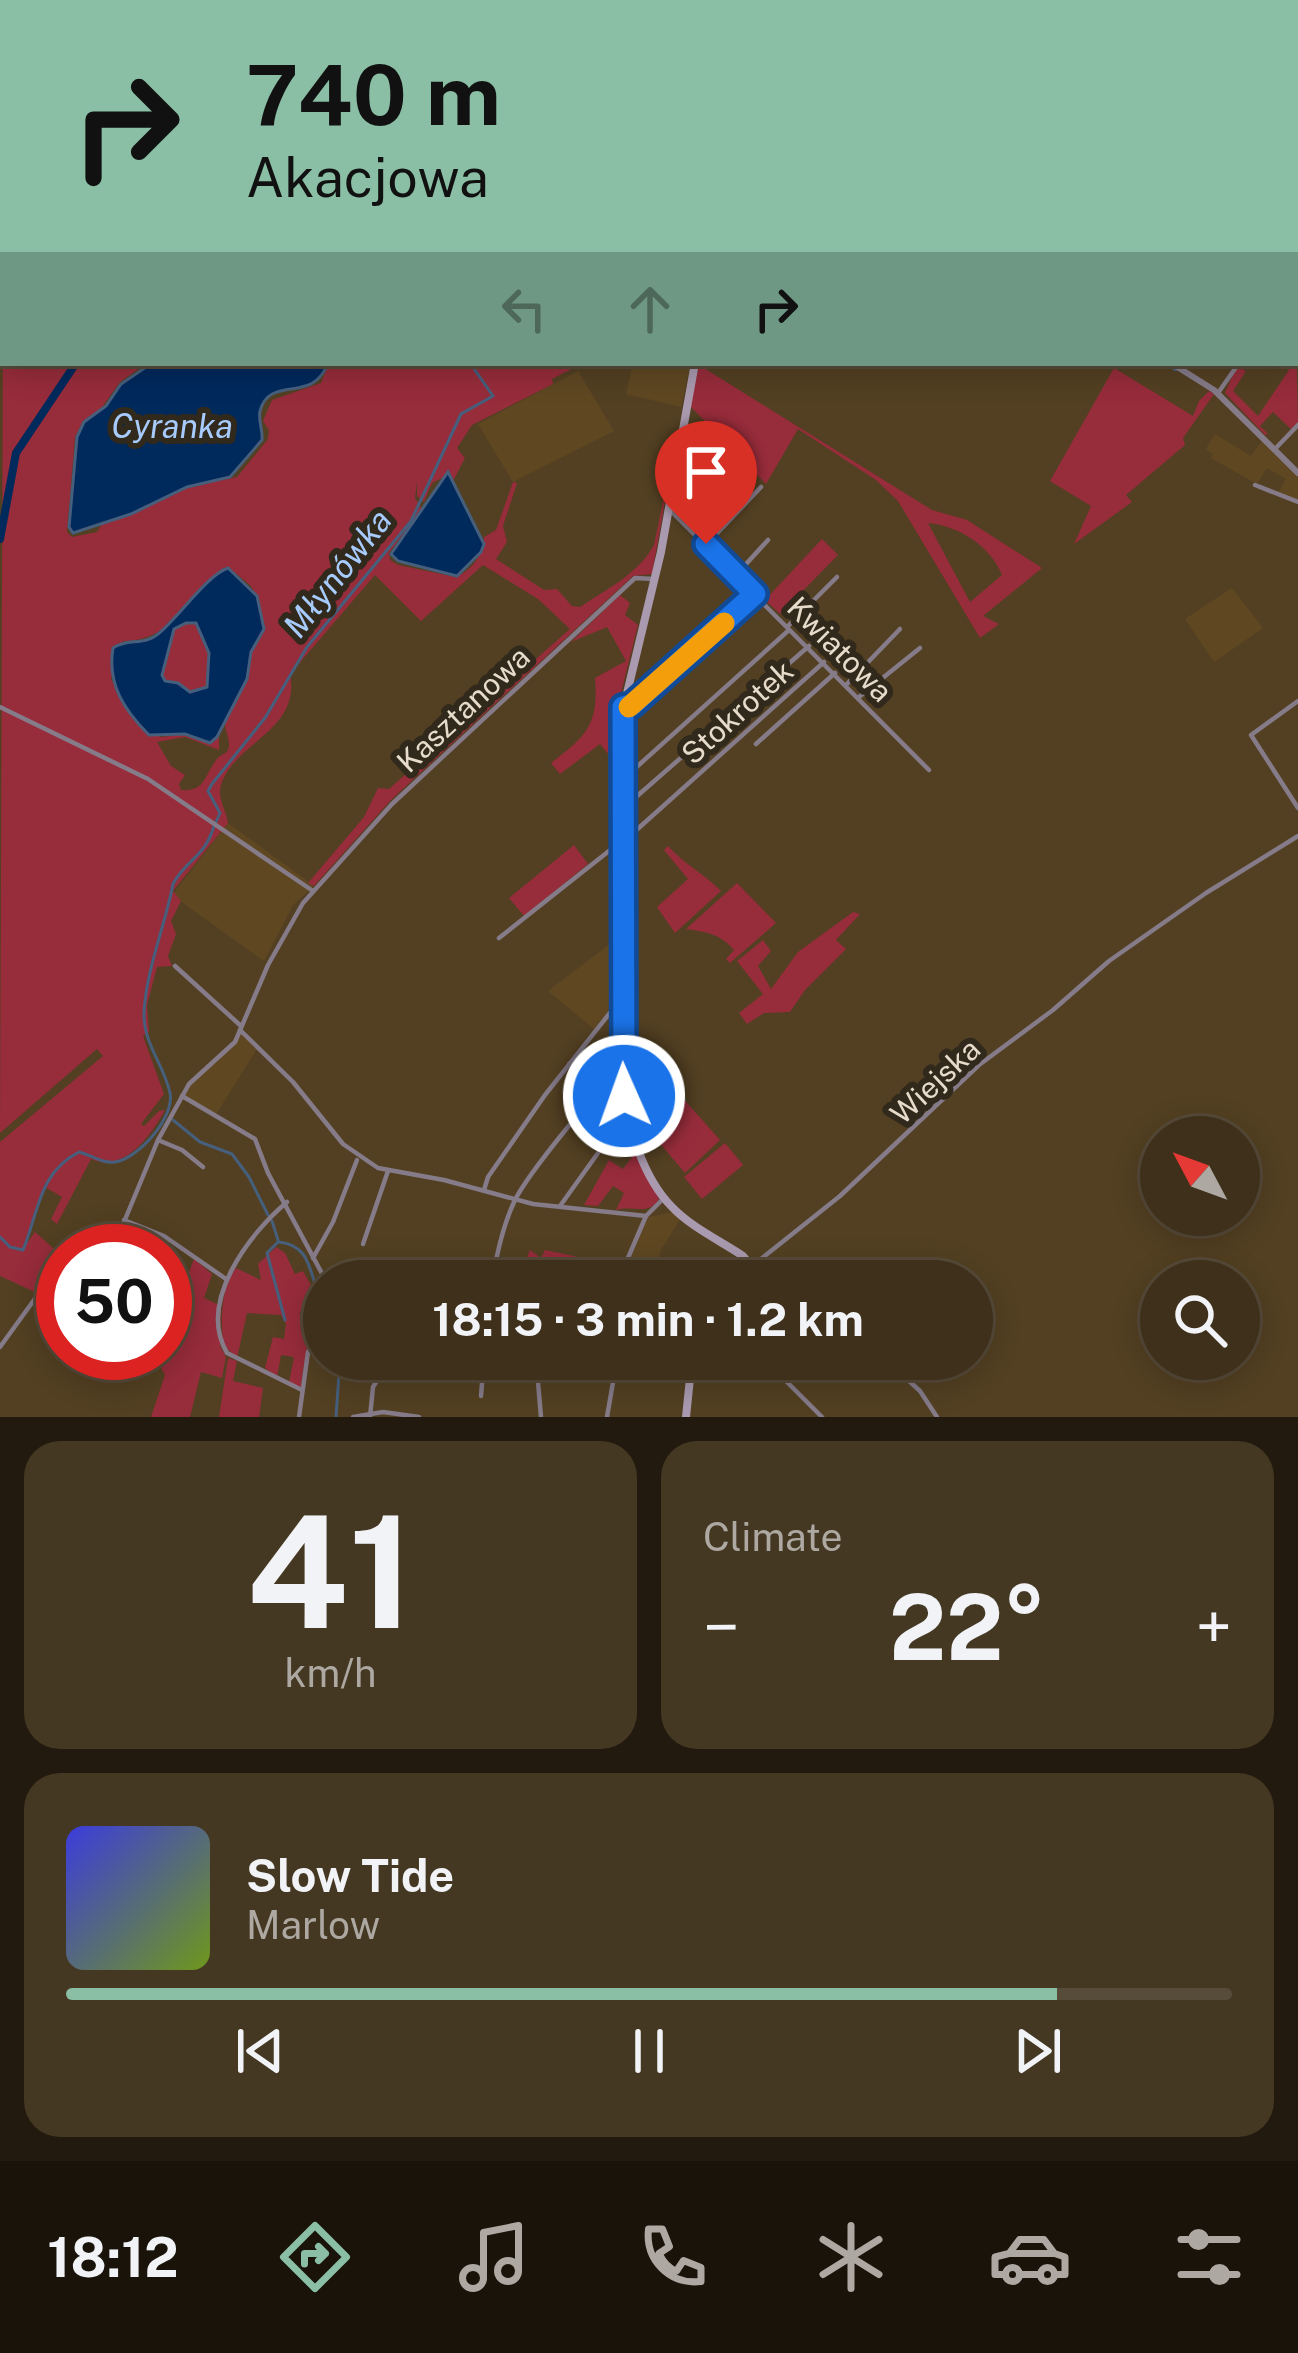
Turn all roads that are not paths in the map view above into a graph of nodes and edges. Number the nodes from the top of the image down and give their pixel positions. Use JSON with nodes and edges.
{"nodes":[{"id":1,"x":694,"y":366,"type":"edge"},
{"id":2,"x":1176,"y":366,"type":"edge"},
{"id":3,"x":1237,"y":366,"type":"edge"},
{"id":4,"x":1218,"y":393,"type":"junction"},
{"id":5,"x":1298,"y":425,"type":"edge"},
{"id":6,"x":1292,"y":431,"type":"junction"},
{"id":7,"x":1298,"y":437,"type":"edge"},
{"id":8,"x":1274,"y":449,"type":"junction"},
{"id":9,"x":1298,"y":473,"type":"edge"},
{"id":10,"x":1255,"y":485,"type":"dead end"},
{"id":11,"x":760,"y":487,"type":"dead end"},
{"id":12,"x":1298,"y":502,"type":"edge"},
{"id":13,"x":669,"y":509,"type":"junction"},
{"id":14,"x":768,"y":540,"type":"dead end"},
{"id":15,"x":706,"y":544,"type":"junction"},
{"id":16,"x":736,"y":575,"type":"junction"},
{"id":17,"x":836,"y":578,"type":"dead end"},
{"id":18,"x":654,"y":580,"type":"junction"},
{"id":19,"x":755,"y":594,"type":"junction"},
{"id":20,"x":789,"y":627,"type":"junction"},
{"id":21,"x":900,"y":629,"type":"dead end"},
{"id":22,"x":808,"y":646,"type":"junction"},
{"id":23,"x":920,"y":648,"type":"dead end"},
{"id":24,"x":824,"y":662,"type":"junction"},
{"id":25,"x":835,"y":673,"type":"junction"},
{"id":26,"x":847,"y":685,"type":"junction"},
{"id":27,"x":859,"y":697,"type":"junction"},
{"id":28,"x":1298,"y":701,"type":"edge"},
{"id":29,"x":0,"y":707,"type":"edge"},
{"id":30,"x":623,"y":707,"type":"junction"},
{"id":31,"x":756,"y":744,"type":"dead end"},
{"id":32,"x":929,"y":770,"type":"dead end"},
{"id":33,"x":622,"y":775,"type":"junction"},
{"id":34,"x":622,"y":804,"type":"junction"},
{"id":35,"x":1298,"y":808,"type":"edge"},
{"id":36,"x":1298,"y":836,"type":"edge"},
{"id":37,"x":622,"y":842,"type":"junction"},
{"id":38,"x":313,"y":891,"type":"junction"},
{"id":39,"x":499,"y":938,"type":"dead end"},
{"id":40,"x":175,"y":966,"type":"dead end"},
{"id":41,"x":622,"y":1006,"type":"junction"},
{"id":42,"x":240,"y":1028,"type":"junction"},
{"id":43,"x":568,"y":1064,"type":"junction"},
{"id":44,"x":622,"y":1070,"type":"junction"},
{"id":45,"x":602,"y":1089,"type":"junction"},
{"id":46,"x":182,"y":1096,"type":"junction"},
{"id":47,"x":628,"y":1114,"type":"junction"},
{"id":48,"x":158,"y":1140,"type":"junction"},
{"id":49,"x":358,"y":1157,"type":"junction"},
{"id":50,"x":203,"y":1167,"type":"dead end"},
{"id":51,"x":388,"y":1171,"type":"junction"},
{"id":52,"x":484,"y":1190,"type":"junction"},
{"id":53,"x":516,"y":1197,"type":"junction"},
{"id":54,"x":664,"y":1198,"type":"junction"},
{"id":55,"x":287,"y":1202,"type":"junction"},
{"id":56,"x":560,"y":1206,"type":"junction"},
{"id":57,"x":646,"y":1216,"type":"junction"},
{"id":58,"x":124,"y":1220,"type":"junction"},
{"id":59,"x":122,"y":1224,"type":"edge"},
{"id":60,"x":363,"y":1244,"type":"dead end"},
{"id":61,"x":313,"y":1258,"type":"joint"},
{"id":62,"x":496,"y":1260,"type":"edge"},
{"id":63,"x":627,"y":1260,"type":"edge"},
{"id":64,"x":746,"y":1260,"type":"edge"},
{"id":65,"x":760,"y":1260,"type":"edge"},
{"id":66,"x":226,"y":1279,"type":"junction"},
{"id":67,"x":36,"y":1297,"type":"edge"},
{"id":68,"x":0,"y":1347,"type":"edge"},
{"id":69,"x":304,"y":1380,"type":"edge"},
{"id":70,"x":376,"y":1380,"type":"edge"},
{"id":71,"x":482,"y":1380,"type":"edge"},
{"id":72,"x":538,"y":1380,"type":"edge"},
{"id":73,"x":613,"y":1380,"type":"edge"},
{"id":74,"x":690,"y":1380,"type":"edge"},
{"id":75,"x":785,"y":1380,"type":"edge"},
{"id":76,"x":908,"y":1380,"type":"edge"},
{"id":77,"x":302,"y":1390,"type":"junction"},
{"id":78,"x":481,"y":1396,"type":"dead end"},
{"id":79,"x":370,"y":1415,"type":"edge"},
{"id":80,"x":299,"y":1417,"type":"edge"},
{"id":81,"x":353,"y":1417,"type":"edge"},
{"id":82,"x":419,"y":1417,"type":"edge"},
{"id":83,"x":542,"y":1417,"type":"edge"},
{"id":84,"x":607,"y":1417,"type":"edge"},
{"id":85,"x":686,"y":1417,"type":"edge"},
{"id":86,"x":822,"y":1417,"type":"edge"},
{"id":87,"x":937,"y":1417,"type":"edge"}],
"edges":[{"from":1,"to":13,"type":"main road"},
{"from":2,"to":4,"type":"street"},
{"from":3,"to":4,"type":"street"},
{"from":4,"to":8,"type":"street"},
{"from":5,"to":6,"type":"street"},
{"from":6,"to":7,"type":"street"},
{"from":6,"to":8,"type":"street"},
{"from":8,"to":9,"type":"street"},
{"from":10,"to":12,"type":"street"},
{"from":11,"to":15,"type":"street"},
{"from":13,"to":15,"type":"street","name":"Kwiatowa"},
{"from":13,"to":18,"type":"main road"},
{"from":14,"to":16,"type":"street"},
{"from":15,"to":16,"type":"street","name":"Kwiatowa"},
{"from":16,"to":19,"type":"street","name":"Kwiatowa"},
{"from":17,"to":20,"type":"street"},
{"from":18,"to":30,"type":"main road"},
{"from":18,"to":38,"type":"street","name":"Kasztanowa"},
{"from":19,"to":20,"type":"street","name":"Kwiatowa"},
{"from":19,"to":30,"type":"street"},
{"from":20,"to":22,"type":"street","name":"Kwiatowa"},
{"from":20,"to":33,"type":"street"},
{"from":21,"to":26,"type":"street"},
{"from":22,"to":24,"type":"street","name":"Kwiatowa"},
{"from":22,"to":34,"type":"street"},
{"from":23,"to":27,"type":"street"},
{"from":24,"to":25,"type":"street","name":"Kwiatowa"},
{"from":24,"to":37,"type":"street","name":"Stokrotek"},
{"from":25,"to":26,"type":"street","name":"Kwiatowa"},
{"from":25,"to":31,"type":"street"},
{"from":26,"to":27,"type":"street","name":"Kwiatowa"},
{"from":27,"to":32,"type":"street","name":"Kwiatowa"},
{"from":28,"to":35,"type":"street"},
{"from":29,"to":38,"type":"street"},
{"from":30,"to":33,"type":"main road"},
{"from":33,"to":34,"type":"main road"},
{"from":34,"to":37,"type":"main road"},
{"from":36,"to":65,"type":"street","name":"Wiejska"},
{"from":37,"to":39,"type":"street","name":"Stokrotek"},
{"from":37,"to":41,"type":"main road"},
{"from":38,"to":42,"type":"street"},
{"from":40,"to":42,"type":"street"},
{"from":41,"to":43,"type":"street"},
{"from":41,"to":44,"type":"main road"},
{"from":42,"to":46,"type":"street"},
{"from":42,"to":49,"type":"street"},
{"from":43,"to":45,"type":"street"},
{"from":43,"to":52,"type":"street"},
{"from":44,"to":45,"type":"street"},
{"from":44,"to":47,"type":"main road"},
{"from":45,"to":53,"type":"street"},
{"from":46,"to":48,"type":"street"},
{"from":46,"to":55,"type":"street"},
{"from":47,"to":54,"type":"main road"},
{"from":47,"to":56,"type":"street"},
{"from":48,"to":50,"type":"street"},
{"from":48,"to":58,"type":"street"},
{"from":49,"to":51,"type":"street"},
{"from":49,"to":61,"type":"street"},
{"from":51,"to":52,"type":"street"},
{"from":51,"to":60,"type":"street"},
{"from":52,"to":53,"type":"street"},
{"from":53,"to":56,"type":"street"},
{"from":53,"to":62,"type":"street"},
{"from":54,"to":57,"type":"street"},
{"from":54,"to":64,"type":"main road"},
{"from":55,"to":61,"type":"street"},
{"from":55,"to":66,"type":"street"},
{"from":56,"to":57,"type":"street"},
{"from":57,"to":63,"type":"street"},
{"from":58,"to":59,"type":"street"},
{"from":58,"to":66,"type":"street"},
{"from":66,"to":77,"type":"street"},
{"from":67,"to":68,"type":"street"},
{"from":69,"to":77,"type":"street"},
{"from":70,"to":79,"type":"street"},
{"from":71,"to":78,"type":"street"},
{"from":72,"to":83,"type":"street"},
{"from":73,"to":84,"type":"street"},
{"from":74,"to":85,"type":"main road"},
{"from":75,"to":86,"type":"street"},
{"from":76,"to":87,"type":"street"},
{"from":77,"to":80,"type":"street"},
{"from":79,"to":81,"type":"street"},
{"from":79,"to":82,"type":"street"}]}
